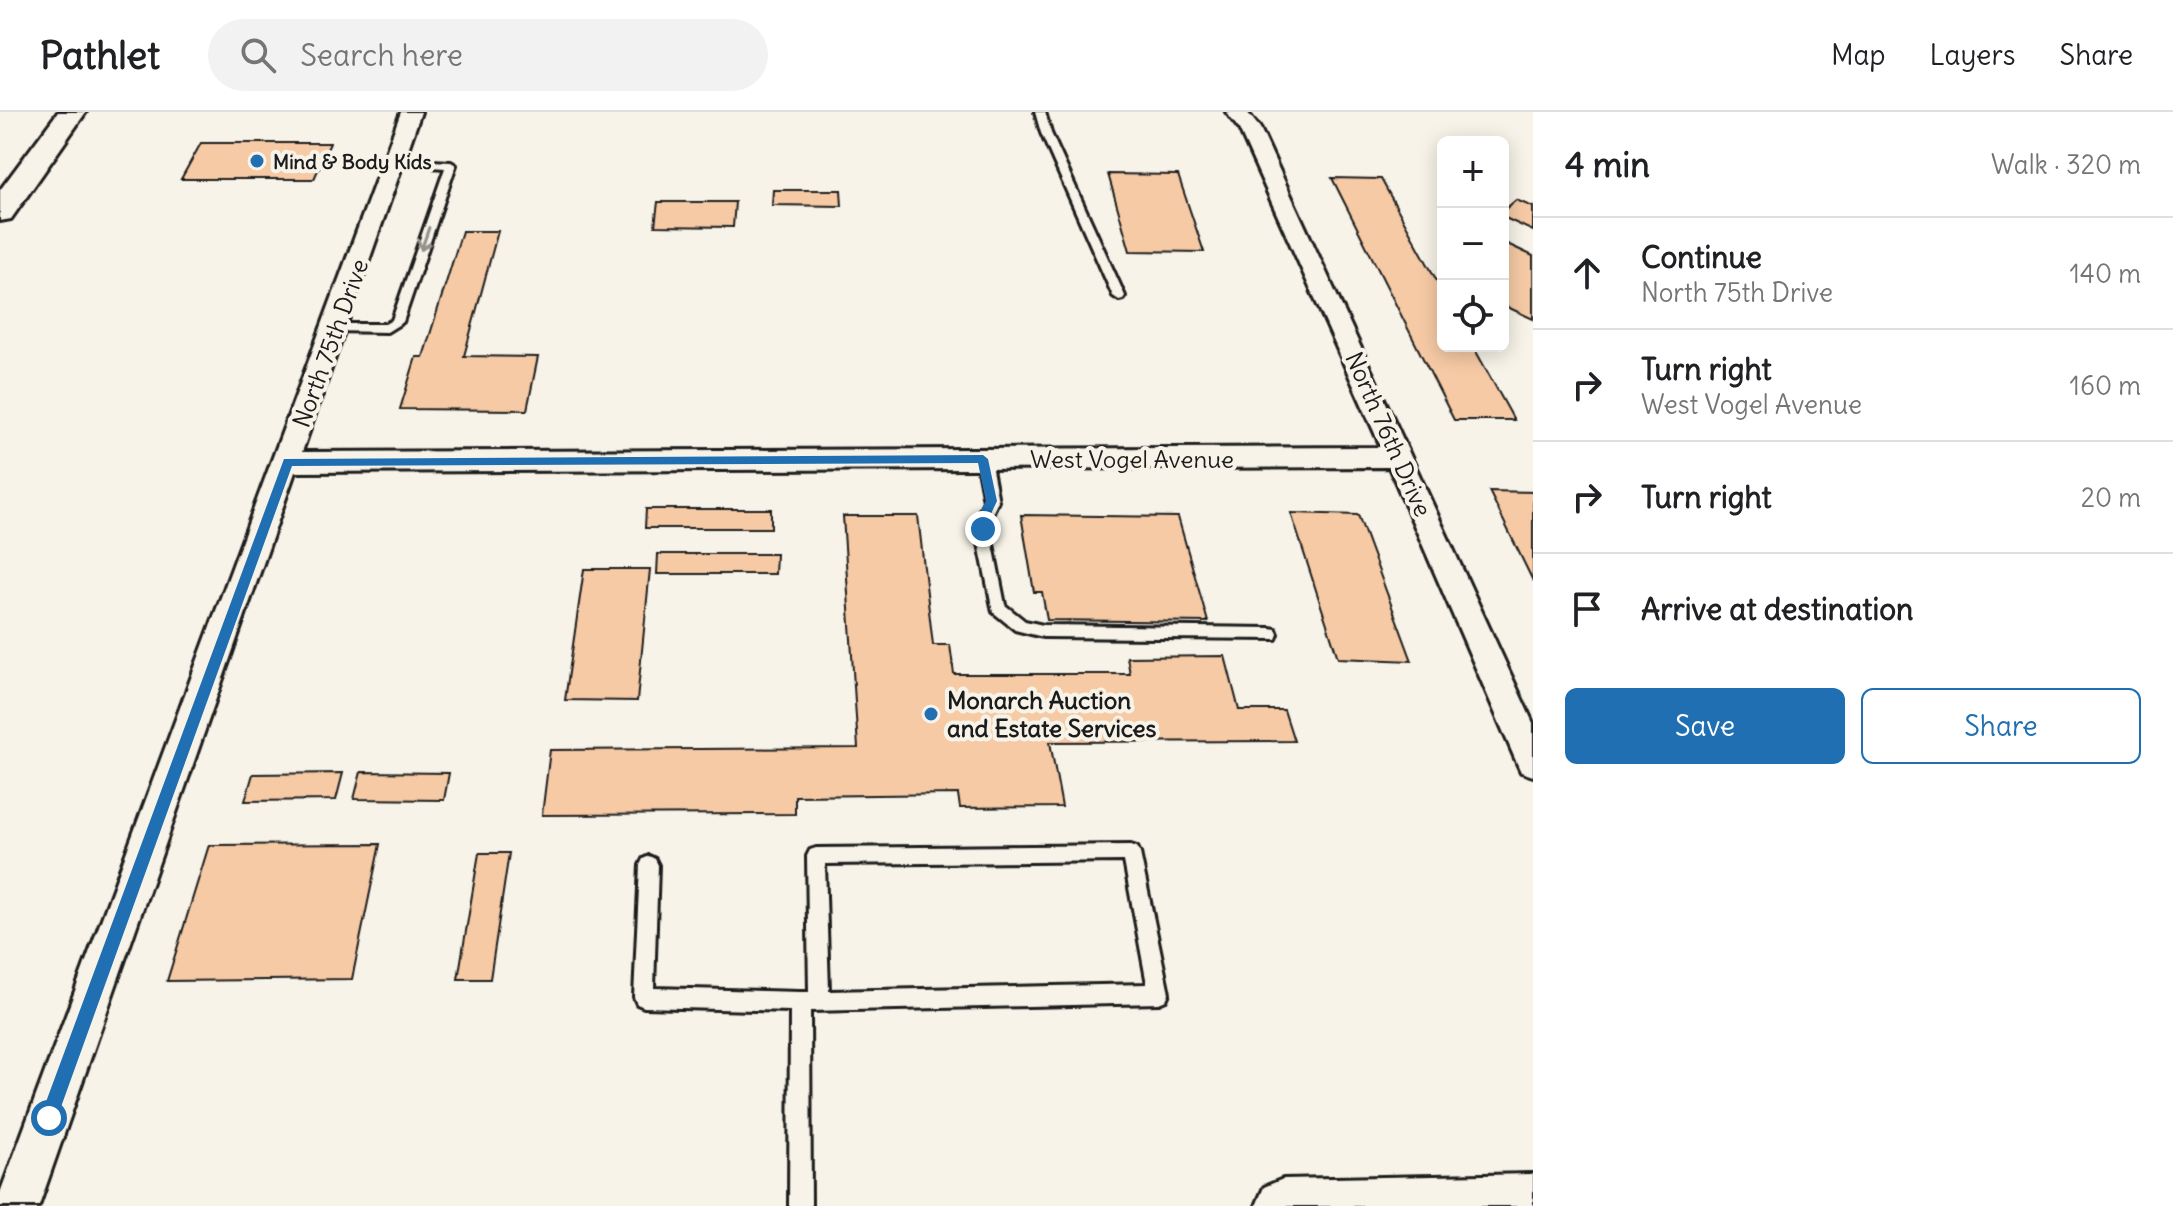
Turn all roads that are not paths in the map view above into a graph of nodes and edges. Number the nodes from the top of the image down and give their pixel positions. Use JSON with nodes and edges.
{"nodes":[{"id":1,"x":72,"y":112,"type":"edge"},
{"id":2,"x":411,"y":112,"type":"edge"},
{"id":3,"x":1040,"y":112,"type":"edge"},
{"id":4,"x":1236,"y":112,"type":"edge"},
{"id":5,"x":394,"y":162,"type":"junction"},
{"id":6,"x":5,"y":198,"type":"edge"},
{"id":7,"x":1119,"y":296,"type":"dead end"},
{"id":8,"x":335,"y":328,"type":"junction"},
{"id":9,"x":1399,"y":457,"type":"junction"},
{"id":10,"x":983,"y":459,"type":"junction"},
{"id":11,"x":288,"y":462,"type":"junction"},
{"id":12,"x":1270,"y":634,"type":"dead end"},
{"id":13,"x":1533,"y":761,"type":"edge"},
{"id":14,"x":649,"y":865,"type":"dead end"},
{"id":15,"x":810,"y":1001,"type":"junction"},
{"id":16,"x":1533,"y":1201,"type":"edge"},
{"id":17,"x":17,"y":1206,"type":"edge"},
{"id":18,"x":800,"y":1206,"type":"edge"},
{"id":19,"x":1283,"y":1206,"type":"edge"}],
"edges":[{"from":1,"to":6,"type":"main road"},
{"from":2,"to":5,"type":"street","name":"North 75th Drive"},
{"from":3,"to":7,"type":"lane"},
{"from":4,"to":9,"type":"street","name":"North 76th Drive"},
{"from":5,"to":8,"type":"street","name":"North 75th Drive"},
{"from":5,"to":8,"type":"lane","one_way":true},
{"from":8,"to":11,"type":"street","name":"North 75th Drive"},
{"from":9,"to":10,"type":"street","name":"West Vogel Avenue"},
{"from":9,"to":13,"type":"street","name":"North 76th Drive"},
{"from":10,"to":11,"type":"street","name":"West Vogel Avenue"},
{"from":10,"to":12,"type":"lane"},
{"from":11,"to":17,"type":"street","name":"North 75th Drive"},
{"from":14,"to":15,"type":"lane"},
{"from":15,"to":15,"type":"lane"},
{"from":15,"to":18,"type":"lane"},
{"from":16,"to":19,"type":"street"}]}
